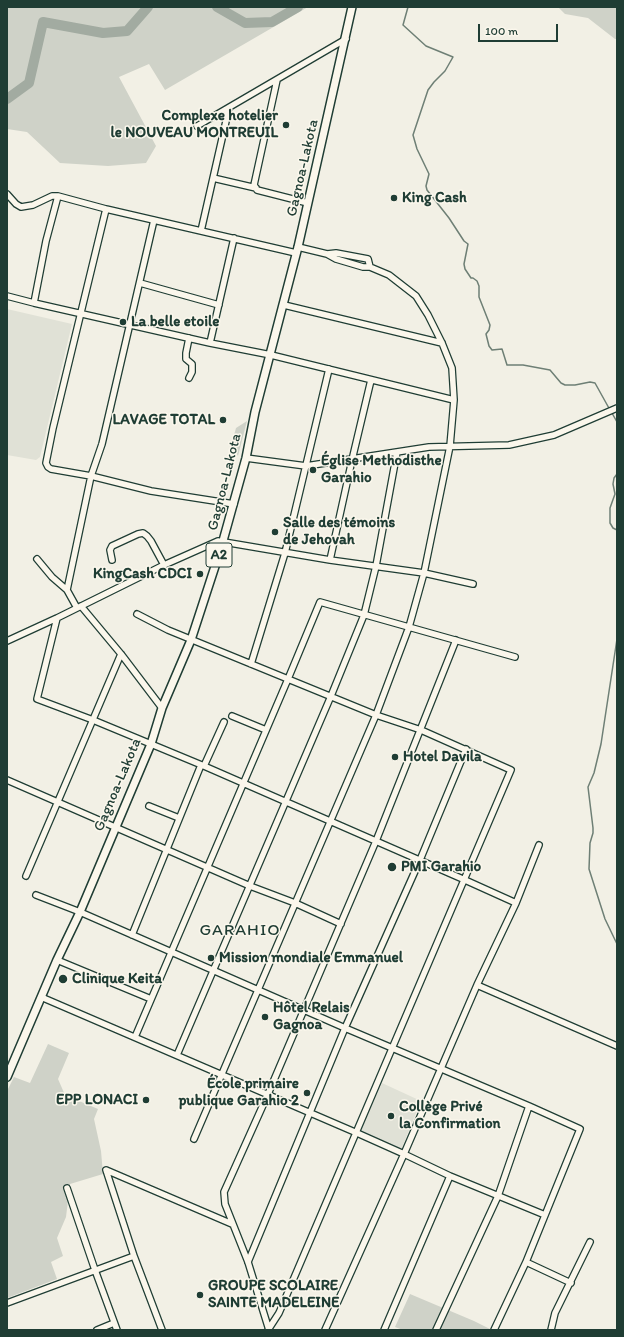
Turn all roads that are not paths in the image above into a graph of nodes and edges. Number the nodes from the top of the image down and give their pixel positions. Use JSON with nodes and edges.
{"nodes":[{"id":1,"x":352,"y":7,"type":"edge"},
{"id":2,"x":346,"y":40,"type":"junction"},
{"id":3,"x":277,"y":80,"type":"junction"},
{"id":4,"x":228,"y":108,"type":"junction"},
{"id":5,"x":197,"y":126,"type":"dead end"},
{"id":6,"x":213,"y":178,"type":"junction"},
{"id":7,"x":256,"y":188,"type":"junction"},
{"id":8,"x":7,"y":194,"type":"edge"},
{"id":9,"x":58,"y":196,"type":"junction"},
{"id":10,"x":308,"y":204,"type":"junction"},
{"id":11,"x":106,"y":209,"type":"junction"},
{"id":12,"x":154,"y":220,"type":"junction"},
{"id":13,"x":201,"y":231,"type":"junction"},
{"id":14,"x":234,"y":238,"type":"junction"},
{"id":15,"x":297,"y":250,"type":"junction"},
{"id":16,"x":327,"y":254,"type":"junction"},
{"id":17,"x":370,"y":267,"type":"junction"},
{"id":18,"x":140,"y":283,"type":"junction"},
{"id":19,"x":7,"y":296,"type":"edge"},
{"id":20,"x":34,"y":303,"type":"junction"},
{"id":21,"x":219,"y":305,"type":"junction"},
{"id":22,"x":284,"y":305,"type":"junction"},
{"id":23,"x":81,"y":314,"type":"junction"},
{"id":24,"x":130,"y":325,"type":"junction"},
{"id":25,"x":189,"y":338,"type":"junction"},
{"id":26,"x":210,"y":343,"type":"junction"},
{"id":27,"x":442,"y":343,"type":"junction"},
{"id":28,"x":271,"y":355,"type":"junction"},
{"id":29,"x":329,"y":369,"type":"junction"},
{"id":30,"x":189,"y":378,"type":"dead end"},
{"id":31,"x":371,"y":380,"type":"junction"},
{"id":32,"x":454,"y":400,"type":"junction"},
{"id":33,"x":617,"y":408,"type":"edge"},
{"id":34,"x":450,"y":446,"type":"junction"},
{"id":35,"x":397,"y":452,"type":"junction"},
{"id":36,"x":246,"y":458,"type":"junction"},
{"id":37,"x":352,"y":460,"type":"junction"},
{"id":38,"x":306,"y":466,"type":"junction"},
{"id":39,"x":91,"y":476,"type":"junction"},
{"id":40,"x":234,"y":504,"type":"junction"},
{"id":41,"x":223,"y":541,"type":"junction"},
{"id":42,"x":285,"y":552,"type":"junction"},
{"id":43,"x":37,"y":559,"type":"dead end"},
{"id":44,"x":112,"y":560,"type":"dead end"},
{"id":45,"x":330,"y":560,"type":"junction"},
{"id":46,"x":164,"y":565,"type":"junction"},
{"id":47,"x":376,"y":566,"type":"junction"},
{"id":48,"x":424,"y":572,"type":"junction"},
{"id":49,"x":473,"y":584,"type":"dead end"},
{"id":50,"x":67,"y":590,"type":"junction"},
{"id":51,"x":79,"y":607,"type":"junction"},
{"id":52,"x":137,"y":614,"type":"dead end"},
{"id":53,"x":364,"y":615,"type":"junction"},
{"id":54,"x":57,"y":618,"type":"junction"},
{"id":55,"x":409,"y":627,"type":"junction"},
{"id":56,"x":191,"y":640,"type":"junction"},
{"id":57,"x":456,"y":640,"type":"junction"},
{"id":58,"x":7,"y":641,"type":"edge"},
{"id":59,"x":121,"y":654,"type":"junction"},
{"id":60,"x":515,"y":657,"type":"dead end"},
{"id":61,"x":251,"y":664,"type":"junction"},
{"id":62,"x":288,"y":679,"type":"junction"},
{"id":63,"x":331,"y":696,"type":"junction"},
{"id":64,"x":162,"y":708,"type":"junction"},
{"id":65,"x":376,"y":715,"type":"junction"},
{"id":66,"x":232,"y":716,"type":"dead end"},
{"id":67,"x":93,"y":720,"type":"junction"},
{"id":68,"x":224,"y":722,"type":"dead end"},
{"id":69,"x":266,"y":730,"type":"junction"},
{"id":70,"x":421,"y":730,"type":"junction"},
{"id":71,"x":151,"y":744,"type":"junction"},
{"id":72,"x":466,"y":749,"type":"junction"},
{"id":73,"x":202,"y":766,"type":"junction"},
{"id":74,"x":7,"y":780,"type":"edge"},
{"id":75,"x":244,"y":783,"type":"junction"},
{"id":76,"x":58,"y":802,"type":"junction"},
{"id":77,"x":286,"y":802,"type":"junction"},
{"id":78,"x":148,"y":806,"type":"dead end"},
{"id":79,"x":179,"y":818,"type":"junction"},
{"id":80,"x":330,"y":821,"type":"junction"},
{"id":81,"x":115,"y":826,"type":"junction"},
{"id":82,"x":376,"y":841,"type":"junction"},
{"id":83,"x":539,"y":845,"type":"dead end"},
{"id":84,"x":166,"y":848,"type":"junction"},
{"id":85,"x":420,"y":860,"type":"junction"},
{"id":86,"x":208,"y":867,"type":"junction"},
{"id":87,"x":26,"y":876,"type":"dead end"},
{"id":88,"x":465,"y":880,"type":"junction"},
{"id":89,"x":250,"y":886,"type":"junction"},
{"id":90,"x":36,"y":894,"type":"dead end"},
{"id":91,"x":295,"y":903,"type":"junction"},
{"id":92,"x":516,"y":903,"type":"junction"},
{"id":93,"x":80,"y":912,"type":"junction"},
{"id":94,"x":341,"y":924,"type":"junction"},
{"id":95,"x":132,"y":935,"type":"junction"},
{"id":96,"x":172,"y":952,"type":"junction"},
{"id":97,"x":57,"y":960,"type":"junction"},
{"id":98,"x":214,"y":970,"type":"junction"},
{"id":99,"x":477,"y":985,"type":"junction"},
{"id":100,"x":258,"y":990,"type":"junction"},
{"id":101,"x":41,"y":997,"type":"junction"},
{"id":102,"x":152,"y":999,"type":"junction"},
{"id":103,"x":304,"y":1010,"type":"junction"},
{"id":104,"x":345,"y":1028,"type":"junction"},
{"id":105,"x":135,"y":1037,"type":"junction"},
{"id":106,"x":617,"y":1046,"type":"edge"},
{"id":107,"x":393,"y":1048,"type":"junction"},
{"id":108,"x":177,"y":1055,"type":"junction"},
{"id":109,"x":441,"y":1069,"type":"junction"},
{"id":110,"x":222,"y":1074,"type":"junction"},
{"id":111,"x":7,"y":1077,"type":"edge"},
{"id":112,"x":268,"y":1094,"type":"junction"},
{"id":113,"x":529,"y":1106,"type":"junction"},
{"id":114,"x":309,"y":1112,"type":"junction"},
{"id":115,"x":356,"y":1133,"type":"junction"},
{"id":116,"x":194,"y":1139,"type":"dead end"},
{"id":117,"x":404,"y":1154,"type":"junction"},
{"id":118,"x":450,"y":1176,"type":"junction"},
{"id":119,"x":67,"y":1188,"type":"dead end"},
{"id":120,"x":498,"y":1196,"type":"junction"},
{"id":121,"x":545,"y":1215,"type":"junction"},
{"id":122,"x":232,"y":1224,"type":"junction"},
{"id":123,"x":590,"y":1242,"type":"dead end"},
{"id":124,"x":134,"y":1256,"type":"junction"},
{"id":125,"x":248,"y":1262,"type":"junction"},
{"id":126,"x":526,"y":1262,"type":"junction"},
{"id":127,"x":95,"y":1270,"type":"junction"},
{"id":128,"x":571,"y":1283,"type":"junction"},
{"id":129,"x":7,"y":1302,"type":"edge"},
{"id":130,"x":114,"y":1323,"type":"junction"},
{"id":131,"x":96,"y":1330,"type":"edge"},
{"id":132,"x":117,"y":1330,"type":"edge"},
{"id":133,"x":162,"y":1330,"type":"edge"},
{"id":134,"x":269,"y":1330,"type":"edge"},
{"id":135,"x":325,"y":1330,"type":"edge"},
{"id":136,"x":384,"y":1330,"type":"edge"},
{"id":137,"x":436,"y":1330,"type":"edge"},
{"id":138,"x":494,"y":1330,"type":"edge"},
{"id":139,"x":551,"y":1330,"type":"edge"}],
"edges":[{"from":1,"to":2,"type":"main road","name":"Gagnoa-Lakota","number":"A2"},
{"from":2,"to":3,"type":"street"},
{"from":2,"to":10,"type":"main road","name":"Gagnoa-Lakota","number":"A2"},
{"from":3,"to":4,"type":"street"},
{"from":3,"to":7,"type":"street"},
{"from":4,"to":5,"type":"street"},
{"from":4,"to":6,"type":"street"},
{"from":6,"to":7,"type":"street"},
{"from":6,"to":13,"type":"street"},
{"from":7,"to":10,"type":"street"},
{"from":8,"to":9,"type":"street"},
{"from":9,"to":11,"type":"street"},
{"from":9,"to":20,"type":"street"},
{"from":10,"to":15,"type":"main road","name":"Gagnoa-Lakota","number":"A2"},
{"from":11,"to":12,"type":"street"},
{"from":11,"to":23,"type":"street"},
{"from":12,"to":13,"type":"street"},
{"from":12,"to":18,"type":"street"},
{"from":13,"to":14,"type":"street"},
{"from":14,"to":15,"type":"street"},
{"from":14,"to":21,"type":"street"},
{"from":15,"to":16,"type":"street"},
{"from":15,"to":22,"type":"main road","name":"Gagnoa-Lakota","number":"A2"},
{"from":16,"to":17,"type":"street"},
{"from":16,"to":17,"type":"street"},
{"from":17,"to":27,"type":"street"},
{"from":18,"to":21,"type":"street"},
{"from":18,"to":24,"type":"street"},
{"from":19,"to":20,"type":"street"},
{"from":20,"to":23,"type":"street"},
{"from":21,"to":26,"type":"street"},
{"from":22,"to":27,"type":"street"},
{"from":22,"to":28,"type":"main road","name":"Gagnoa-Lakota","number":"A2"},
{"from":23,"to":24,"type":"street"},
{"from":23,"to":39,"type":"street"},
{"from":24,"to":25,"type":"street"},
{"from":24,"to":39,"type":"street"},
{"from":25,"to":26,"type":"street"},
{"from":25,"to":30,"type":"street"},
{"from":26,"to":28,"type":"street"},
{"from":27,"to":32,"type":"street"},
{"from":28,"to":29,"type":"street"},
{"from":28,"to":36,"type":"main road","name":"Gagnoa-Lakota","number":"A2"},
{"from":29,"to":31,"type":"street"},
{"from":29,"to":38,"type":"street"},
{"from":31,"to":32,"type":"street"},
{"from":31,"to":37,"type":"street"},
{"from":32,"to":34,"type":"street"},
{"from":33,"to":34,"type":"street"},
{"from":34,"to":35,"type":"street"},
{"from":34,"to":48,"type":"street"},
{"from":35,"to":37,"type":"street"},
{"from":35,"to":47,"type":"street"},
{"from":36,"to":38,"type":"street"},
{"from":36,"to":40,"type":"main road","name":"Gagnoa-Lakota","number":"A2"},
{"from":37,"to":38,"type":"street"},
{"from":37,"to":45,"type":"street"},
{"from":38,"to":42,"type":"street"},
{"from":39,"to":40,"type":"street"},
{"from":39,"to":50,"type":"street"},
{"from":40,"to":41,"type":"main road","name":"Gagnoa-Lakota","number":"A2"},
{"from":41,"to":42,"type":"street"},
{"from":41,"to":46,"type":"street"},
{"from":41,"to":56,"type":"main road","name":"Gagnoa-Lakota","number":"A2"},
{"from":42,"to":45,"type":"street"},
{"from":42,"to":61,"type":"street"},
{"from":43,"to":50,"type":"street"},
{"from":44,"to":46,"type":"street"},
{"from":45,"to":47,"type":"street"},
{"from":46,"to":51,"type":"street"},
{"from":47,"to":48,"type":"street"},
{"from":47,"to":53,"type":"street"},
{"from":48,"to":49,"type":"street"},
{"from":48,"to":55,"type":"street"},
{"from":50,"to":51,"type":"street"},
{"from":51,"to":54,"type":"street"},
{"from":51,"to":59,"type":"street"},
{"from":52,"to":56,"type":"street"},
{"from":53,"to":55,"type":"street"},
{"from":53,"to":62,"type":"street"},
{"from":53,"to":63,"type":"street"},
{"from":54,"to":58,"type":"street"},
{"from":54,"to":67,"type":"street"},
{"from":55,"to":57,"type":"street"},
{"from":55,"to":65,"type":"street"},
{"from":56,"to":61,"type":"street"},
{"from":56,"to":64,"type":"main road","name":"Gagnoa-Lakota","number":"A2"},
{"from":57,"to":60,"type":"street"},
{"from":57,"to":70,"type":"street"},
{"from":59,"to":64,"type":"street"},
{"from":59,"to":67,"type":"street"},
{"from":61,"to":62,"type":"street"},
{"from":62,"to":63,"type":"street"},
{"from":62,"to":69,"type":"street"},
{"from":63,"to":65,"type":"street"},
{"from":63,"to":77,"type":"street"},
{"from":64,"to":71,"type":"main road","name":"Gagnoa-Lakota","number":"A2"},
{"from":65,"to":70,"type":"street"},
{"from":65,"to":80,"type":"street"},
{"from":66,"to":69,"type":"street"},
{"from":67,"to":71,"type":"street"},
{"from":67,"to":76,"type":"street"},
{"from":68,"to":73,"type":"street"},
{"from":69,"to":75,"type":"street"},
{"from":70,"to":72,"type":"street"},
{"from":70,"to":82,"type":"street"},
{"from":71,"to":73,"type":"street"},
{"from":71,"to":81,"type":"main road","name":"Gagnoa-Lakota","number":"A2"},
{"from":72,"to":85,"type":"street"},
{"from":72,"to":88,"type":"street"},
{"from":73,"to":75,"type":"street"},
{"from":73,"to":79,"type":"street"},
{"from":74,"to":76,"type":"street"},
{"from":75,"to":77,"type":"street"},
{"from":75,"to":86,"type":"street"},
{"from":76,"to":81,"type":"street"},
{"from":76,"to":87,"type":"street"},
{"from":77,"to":80,"type":"street"},
{"from":77,"to":89,"type":"street"},
{"from":78,"to":79,"type":"street"},
{"from":79,"to":84,"type":"street"},
{"from":80,"to":82,"type":"street"},
{"from":80,"to":91,"type":"street"},
{"from":81,"to":84,"type":"street"},
{"from":81,"to":93,"type":"main road","name":"Gagnoa-Lakota","number":"A2"},
{"from":82,"to":85,"type":"street"},
{"from":82,"to":94,"type":"street"},
{"from":83,"to":92,"type":"street"},
{"from":84,"to":86,"type":"street"},
{"from":84,"to":95,"type":"street"},
{"from":85,"to":88,"type":"street"},
{"from":85,"to":104,"type":"street"},
{"from":86,"to":89,"type":"street"},
{"from":86,"to":96,"type":"street"},
{"from":88,"to":92,"type":"street"},
{"from":88,"to":107,"type":"street"},
{"from":89,"to":91,"type":"street"},
{"from":89,"to":98,"type":"street"},
{"from":90,"to":93,"type":"street"},
{"from":91,"to":94,"type":"street"},
{"from":91,"to":100,"type":"street"},
{"from":92,"to":99,"type":"street"},
{"from":93,"to":95,"type":"street"},
{"from":93,"to":97,"type":"main road","name":"Gagnoa-Lakota","number":"A2"},
{"from":94,"to":103,"type":"street"},
{"from":95,"to":96,"type":"street"},
{"from":96,"to":98,"type":"street"},
{"from":96,"to":102,"type":"street"},
{"from":97,"to":101,"type":"main road","name":"Gagnoa-Lakota","number":"A2"},
{"from":97,"to":102,"type":"street"},
{"from":98,"to":100,"type":"street"},
{"from":98,"to":108,"type":"street"},
{"from":99,"to":106,"type":"street"},
{"from":99,"to":109,"type":"street"},
{"from":100,"to":103,"type":"street"},
{"from":100,"to":110,"type":"street"},
{"from":101,"to":105,"type":"street"},
{"from":101,"to":111,"type":"main road","name":"Gagnoa-Lakota","number":"A2"},
{"from":102,"to":105,"type":"street"},
{"from":103,"to":104,"type":"street"},
{"from":103,"to":112,"type":"street"},
{"from":104,"to":107,"type":"street"},
{"from":104,"to":114,"type":"street"},
{"from":105,"to":108,"type":"street"},
{"from":107,"to":109,"type":"street"},
{"from":107,"to":115,"type":"street"},
{"from":108,"to":110,"type":"street"},
{"from":109,"to":113,"type":"street"},
{"from":109,"to":117,"type":"street"},
{"from":110,"to":112,"type":"street"},
{"from":110,"to":116,"type":"street"},
{"from":112,"to":114,"type":"street"},
{"from":112,"to":122,"type":"street"},
{"from":113,"to":120,"type":"street"},
{"from":113,"to":121,"type":"street"},
{"from":114,"to":115,"type":"street"},
{"from":114,"to":125,"type":"street"},
{"from":115,"to":117,"type":"street"},
{"from":115,"to":134,"type":"street"},
{"from":117,"to":118,"type":"street"},
{"from":117,"to":135,"type":"street"},
{"from":118,"to":120,"type":"street"},
{"from":118,"to":136,"type":"street"},
{"from":119,"to":127,"type":"street"},
{"from":120,"to":121,"type":"street"},
{"from":120,"to":137,"type":"street"},
{"from":121,"to":126,"type":"street"},
{"from":122,"to":124,"type":"street"},
{"from":122,"to":125,"type":"street"},
{"from":123,"to":128,"type":"street"},
{"from":124,"to":127,"type":"street"},
{"from":124,"to":133,"type":"street"},
{"from":125,"to":134,"type":"street"},
{"from":126,"to":128,"type":"street"},
{"from":126,"to":138,"type":"street"},
{"from":127,"to":129,"type":"street"},
{"from":127,"to":130,"type":"street"},
{"from":128,"to":139,"type":"street"},
{"from":130,"to":131,"type":"street"},
{"from":130,"to":132,"type":"street"}]}
